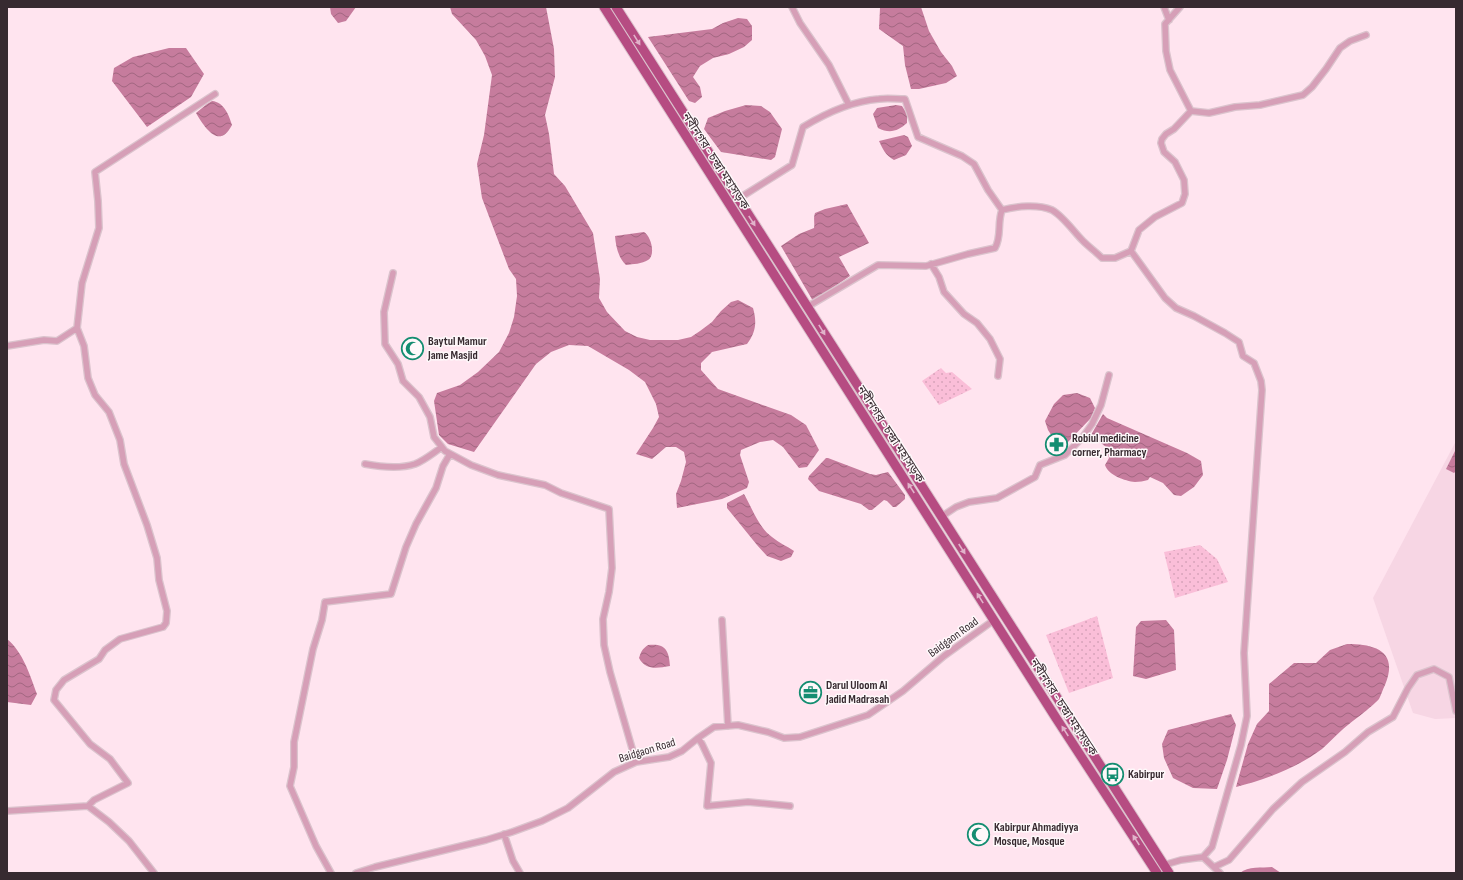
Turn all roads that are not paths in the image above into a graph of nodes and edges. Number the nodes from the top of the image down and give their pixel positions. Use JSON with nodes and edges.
{"nodes":[{"id":1,"x":604,"y":7,"type":"edge"},
{"id":2,"x":616,"y":7,"type":"edge"},
{"id":3,"x":792,"y":7,"type":"edge"},
{"id":4,"x":1164,"y":7,"type":"edge"},
{"id":5,"x":1180,"y":7,"type":"edge"},
{"id":6,"x":1169,"y":20,"type":"junction"},
{"id":7,"x":1366,"y":35,"type":"dead end"},
{"id":8,"x":215,"y":94,"type":"dead end"},
{"id":9,"x":849,"y":105,"type":"junction"},
{"id":10,"x":1191,"y":111,"type":"junction"},
{"id":11,"x":738,"y":199,"type":"junction"},
{"id":12,"x":1002,"y":210,"type":"junction"},
{"id":13,"x":1131,"y":251,"type":"junction"},
{"id":14,"x":931,"y":264,"type":"junction"},
{"id":15,"x":393,"y":272,"type":"dead end"},
{"id":16,"x":807,"y":307,"type":"junction"},
{"id":17,"x":77,"y":328,"type":"junction"},
{"id":18,"x":7,"y":346,"type":"edge"},
{"id":19,"x":1109,"y":375,"type":"dead end"},
{"id":20,"x":998,"y":376,"type":"dead end"},
{"id":21,"x":442,"y":447,"type":"junction"},
{"id":22,"x":450,"y":454,"type":"junction"},
{"id":23,"x":365,"y":464,"type":"dead end"},
{"id":24,"x":941,"y":517,"type":"junction"},
{"id":25,"x":722,"y":620,"type":"dead end"},
{"id":26,"x":994,"y":620,"type":"junction"},
{"id":27,"x":1456,"y":712,"type":"edge"},
{"id":28,"x":728,"y":726,"type":"junction"},
{"id":29,"x":698,"y":738,"type":"junction"},
{"id":30,"x":636,"y":762,"type":"junction"},
{"id":31,"x":88,"y":806,"type":"junction"},
{"id":32,"x":790,"y":806,"type":"dead end"},
{"id":33,"x":7,"y":811,"type":"edge"},
{"id":34,"x":504,"y":834,"type":"junction"},
{"id":35,"x":1203,"y":857,"type":"junction"},
{"id":36,"x":1214,"y":867,"type":"junction"},
{"id":37,"x":1166,"y":869,"type":"edge"},
{"id":38,"x":154,"y":873,"type":"edge"},
{"id":39,"x":331,"y":873,"type":"edge"},
{"id":40,"x":356,"y":873,"type":"edge"},
{"id":41,"x":520,"y":873,"type":"edge"},
{"id":42,"x":1157,"y":873,"type":"edge"},
{"id":43,"x":1220,"y":873,"type":"edge"}],
"edges":[{"from":26,"to":1,"type":"highway","name":"নবীনগর - চন্দ্রা মহাসড়ক","one_way":true},
{"from":2,"to":11,"type":"highway","name":"নবীনগর - চন্দ্রা মহাসড়ক","one_way":true},
{"from":3,"to":9,"type":"street"},
{"from":4,"to":6,"type":"street"},
{"from":5,"to":6,"type":"street"},
{"from":6,"to":10,"type":"street"},
{"from":7,"to":10,"type":"street"},
{"from":8,"to":17,"type":"street"},
{"from":9,"to":11,"type":"street"},
{"from":9,"to":12,"type":"street"},
{"from":10,"to":13,"type":"street"},
{"from":11,"to":16,"type":"highway","name":"নবীনগর - চন্দ্রা মহাসড়ক","one_way":true},
{"from":12,"to":13,"type":"street"},
{"from":12,"to":14,"type":"street"},
{"from":13,"to":35,"type":"street"},
{"from":14,"to":16,"type":"street"},
{"from":14,"to":20,"type":"street"},
{"from":15,"to":21,"type":"street"},
{"from":16,"to":24,"type":"highway","name":"নবীনগর - চন্দ্রা মহাসড়ক","one_way":true},
{"from":17,"to":18,"type":"street"},
{"from":17,"to":31,"type":"street"},
{"from":19,"to":24,"type":"street"},
{"from":21,"to":22,"type":"street"},
{"from":21,"to":23,"type":"street"},
{"from":22,"to":30,"type":"street"},
{"from":22,"to":39,"type":"street"},
{"from":24,"to":37,"type":"highway","name":"নবীনগর - চন্দ্রা মহাসড়ক","one_way":true},
{"from":25,"to":28,"type":"street"},
{"from":26,"to":28,"type":"street","name":"Baidgaon Road"},
{"from":42,"to":26,"type":"highway","name":"নবীনগর - চন্দ্রা মহাসড়ক","one_way":true},
{"from":27,"to":36,"type":"street"},
{"from":28,"to":29,"type":"street","name":"Baidgaon Road"},
{"from":29,"to":30,"type":"street","name":"Baidgaon Road"},
{"from":29,"to":32,"type":"street"},
{"from":30,"to":34,"type":"street","name":"Baidgaon Road"},
{"from":31,"to":33,"type":"street"},
{"from":31,"to":38,"type":"street"},
{"from":34,"to":40,"type":"street","name":"Baidgaon Road"},
{"from":34,"to":41,"type":"street"},
{"from":35,"to":36,"type":"street"},
{"from":35,"to":37,"type":"street"},
{"from":36,"to":43,"type":"street"}]}
